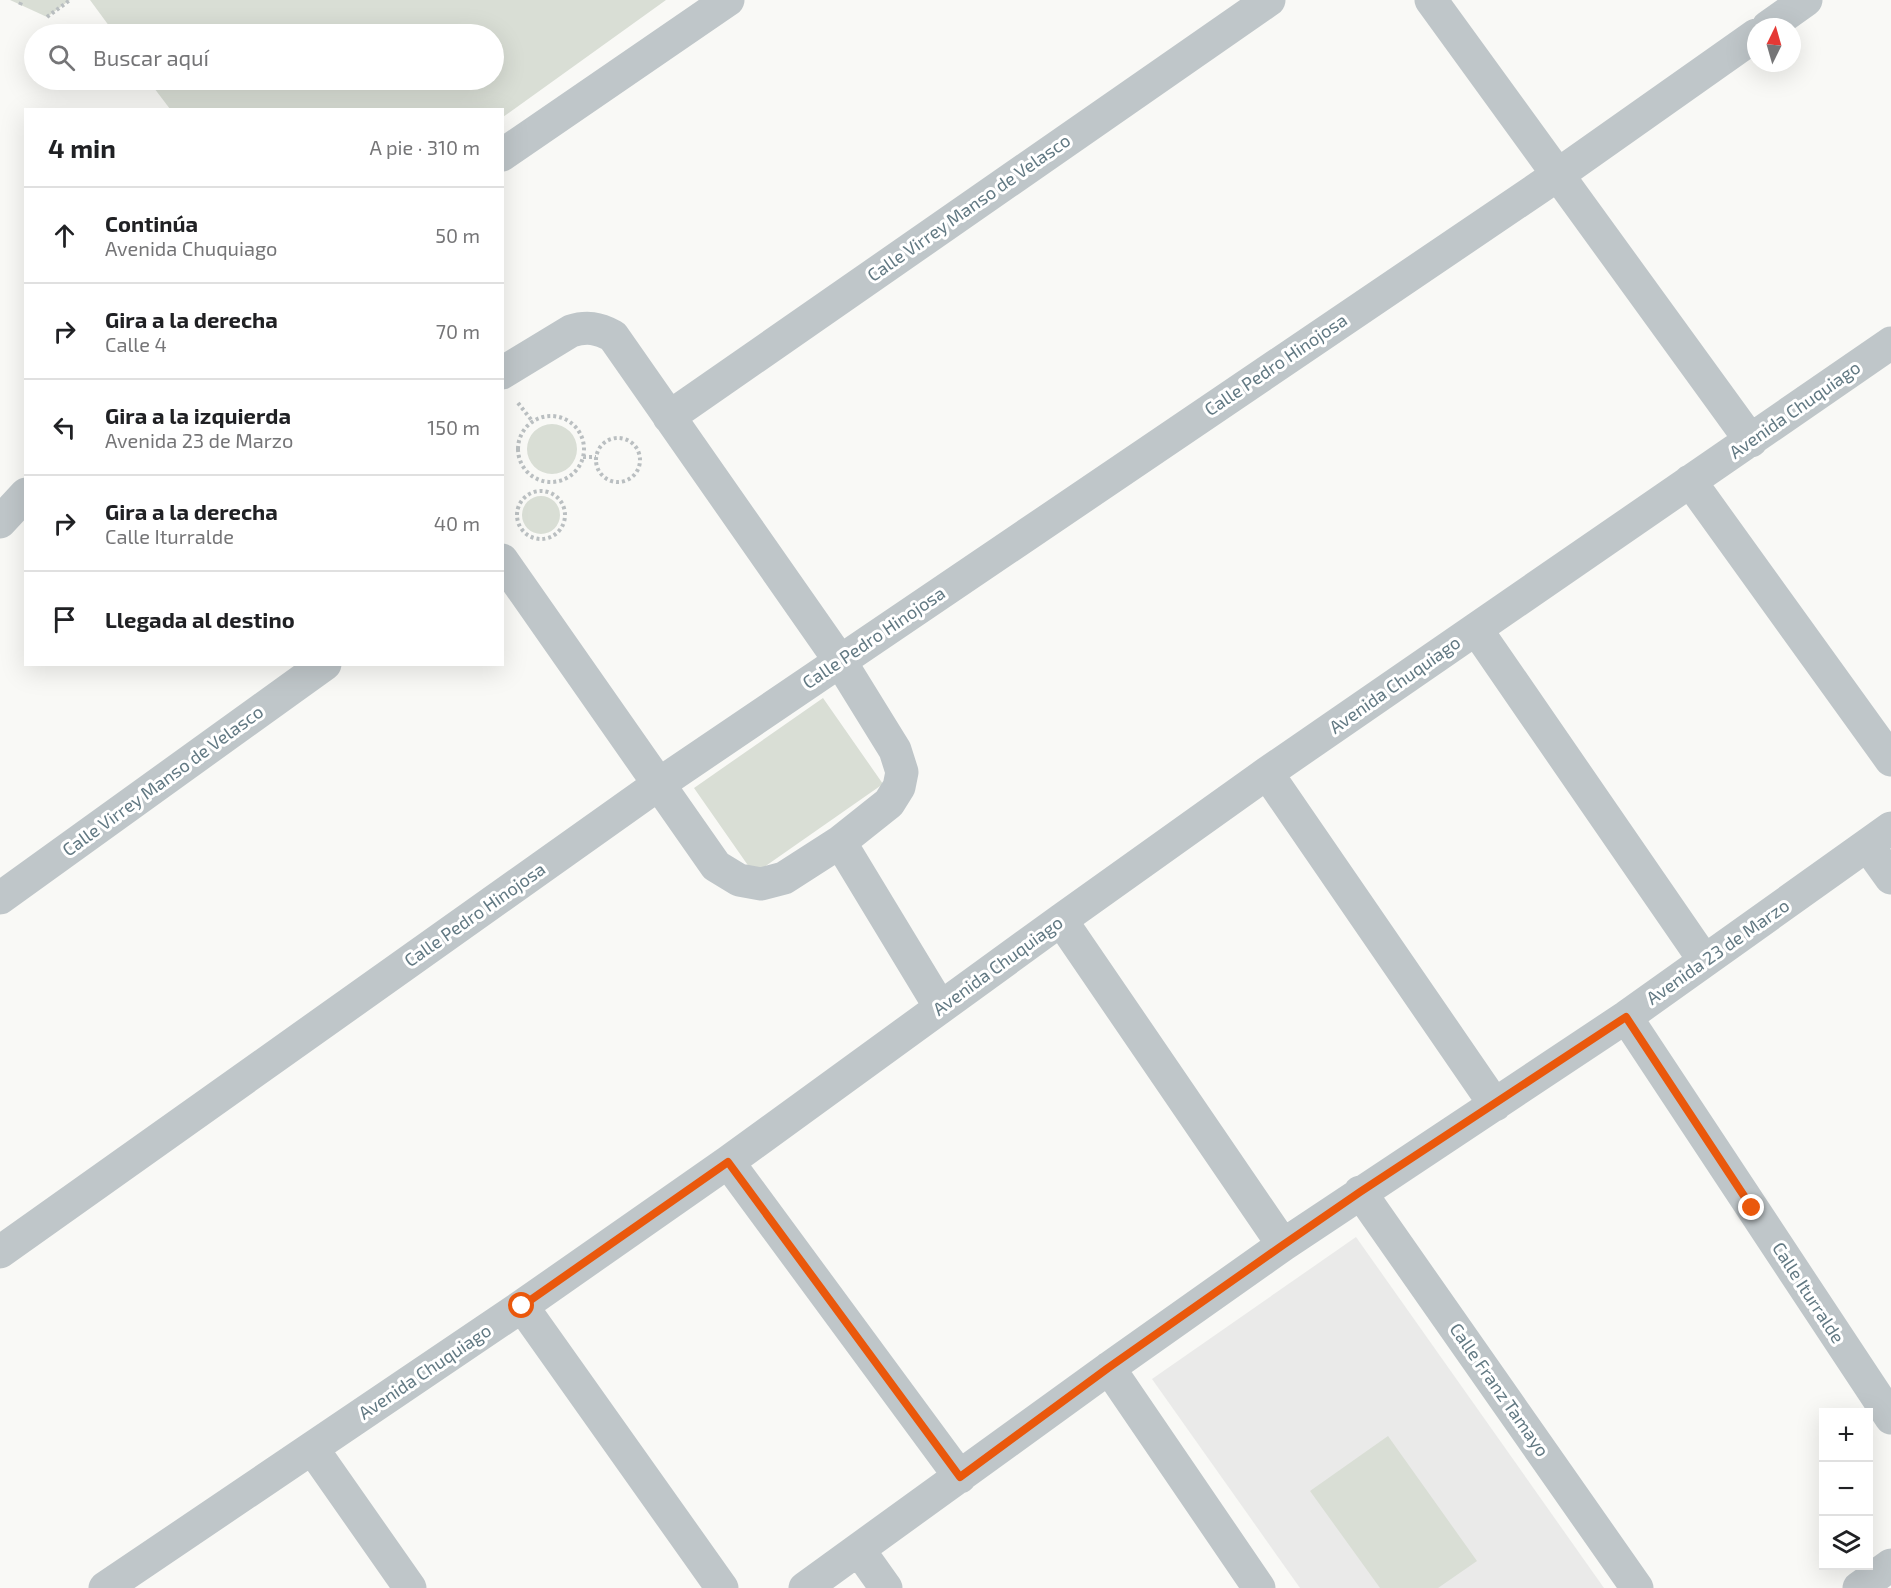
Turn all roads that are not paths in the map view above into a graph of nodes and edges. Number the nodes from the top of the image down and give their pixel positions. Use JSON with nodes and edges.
{"nodes":[{"id":1,"x":728,"y":0,"type":"edge"},
{"id":2,"x":1269,"y":0,"type":"edge"},
{"id":3,"x":1431,"y":0,"type":"edge"},
{"id":4,"x":1806,"y":0,"type":"edge"},
{"id":5,"x":1781,"y":18,"type":"edge"},
{"id":6,"x":1747,"y":41,"type":"edge"},
{"id":7,"x":504,"y":154,"type":"edge"},
{"id":8,"x":1559,"y":174,"type":"junction"},
{"id":9,"x":1891,"y":343,"type":"edge"},
{"id":10,"x":504,"y":372,"type":"edge"},
{"id":11,"x":669,"y":417,"type":"junction"},
{"id":12,"x":1751,"y":441,"type":"junction"},
{"id":13,"x":1690,"y":481,"type":"junction"},
{"id":14,"x":24,"y":496,"type":"edge"},
{"id":15,"x":0,"y":522,"type":"edge"},
{"id":16,"x":504,"y":563,"type":"edge"},
{"id":17,"x":1476,"y":629,"type":"junction"},
{"id":18,"x":840,"y":661,"type":"junction"},
{"id":19,"x":323,"y":666,"type":"edge"},
{"id":20,"x":1891,"y":760,"type":"edge"},
{"id":21,"x":1268,"y":773,"type":"junction"},
{"id":22,"x":659,"y":784,"type":"junction"},
{"id":23,"x":1879,"y":837,"type":"edge"},
{"id":24,"x":840,"y":842,"type":"junction"},
{"id":25,"x":1891,"y":878,"type":"edge"},
{"id":26,"x":0,"y":898,"type":"edge"},
{"id":27,"x":1061,"y":920,"type":"junction"},
{"id":28,"x":1704,"y":960,"type":"junction"},
{"id":29,"x":940,"y":1007,"type":"junction"},
{"id":30,"x":1626,"y":1017,"type":"junction"},
{"id":31,"x":1495,"y":1105,"type":"junction"},
{"id":32,"x":728,"y":1162,"type":"junction"},
{"id":33,"x":1360,"y":1192,"type":"junction"},
{"id":34,"x":1283,"y":1245,"type":"junction"},
{"id":35,"x":0,"y":1252,"type":"edge"},
{"id":36,"x":522,"y":1306,"type":"junction"},
{"id":37,"x":1108,"y":1368,"type":"junction"},
{"id":38,"x":1891,"y":1418,"type":"edge"},
{"id":39,"x":312,"y":1448,"type":"junction"},
{"id":40,"x":960,"y":1477,"type":"junction"},
{"id":41,"x":859,"y":1550,"type":"junction"},
{"id":42,"x":1891,"y":1566,"type":"edge"},
{"id":43,"x":105,"y":1588,"type":"edge"},
{"id":44,"x":410,"y":1588,"type":"edge"},
{"id":45,"x":722,"y":1588,"type":"edge"},
{"id":46,"x":805,"y":1588,"type":"edge"},
{"id":47,"x":886,"y":1588,"type":"edge"},
{"id":48,"x":1259,"y":1588,"type":"edge"},
{"id":49,"x":1637,"y":1588,"type":"edge"},
{"id":50,"x":1859,"y":1588,"type":"edge"}],
"edges":[{"from":1,"to":7,"type":"street"},
{"from":2,"to":11,"type":"street","name":"Calle Virrey Manso de Velasco"},
{"from":3,"to":8,"type":"street"},
{"from":4,"to":5,"type":"street"},
{"from":6,"to":8,"type":"street","name":"Calle Pedro Hinojosa"},
{"from":8,"to":12,"type":"street"},
{"from":8,"to":18,"type":"street","name":"Calle Pedro Hinojosa"},
{"from":9,"to":12,"type":"street","name":"Avenida Chuquiago"},
{"from":10,"to":11,"type":"street"},
{"from":11,"to":18,"type":"street"},
{"from":12,"to":13,"type":"street","name":"Avenida Chuquiago"},
{"from":13,"to":17,"type":"street","name":"Avenida Chuquiago"},
{"from":13,"to":20,"type":"street"},
{"from":14,"to":15,"type":"street"},
{"from":16,"to":22,"type":"street"},
{"from":17,"to":21,"type":"street","name":"Avenida Chuquiago"},
{"from":17,"to":28,"type":"street"},
{"from":18,"to":22,"type":"street","name":"Calle Pedro Hinojosa"},
{"from":18,"to":24,"type":"street"},
{"from":19,"to":26,"type":"street","name":"Calle Virrey Manso de Velasco"},
{"from":21,"to":27,"type":"street","name":"Avenida Chuquiago"},
{"from":21,"to":31,"type":"street"},
{"from":22,"to":24,"type":"street"},
{"from":22,"to":35,"type":"street","name":"Calle Pedro Hinojosa"},
{"from":23,"to":25,"type":"street"},
{"from":23,"to":28,"type":"street","name":"Avenida 23 de Marzo"},
{"from":24,"to":29,"type":"street"},
{"from":27,"to":29,"type":"street","name":"Avenida Chuquiago"},
{"from":27,"to":34,"type":"street"},
{"from":28,"to":30,"type":"street","name":"Avenida 23 de Marzo"},
{"from":29,"to":32,"type":"street","name":"Avenida Chuquiago"},
{"from":30,"to":31,"type":"street","name":"Avenida 23 de Marzo"},
{"from":30,"to":38,"type":"street","name":"Calle Iturralde"},
{"from":31,"to":33,"type":"street","name":"Avenida 23 de Marzo"},
{"from":32,"to":36,"type":"street","name":"Avenida Chuquiago"},
{"from":32,"to":40,"type":"street"},
{"from":33,"to":34,"type":"street","name":"Avenida 23 de Marzo"},
{"from":33,"to":49,"type":"street","name":"Calle Franz Tamayo"},
{"from":34,"to":37,"type":"street","name":"Avenida 23 de Marzo"},
{"from":36,"to":39,"type":"street","name":"Avenida Chuquiago"},
{"from":36,"to":45,"type":"street"},
{"from":37,"to":40,"type":"street","name":"Avenida 23 de Marzo"},
{"from":37,"to":48,"type":"street"},
{"from":39,"to":43,"type":"street","name":"Avenida Chuquiago"},
{"from":39,"to":44,"type":"street"},
{"from":40,"to":41,"type":"street","name":"Avenida 23 de Marzo"},
{"from":41,"to":46,"type":"street","name":"Avenida 23 de Marzo"},
{"from":41,"to":47,"type":"street"},
{"from":42,"to":50,"type":"street"}]}
